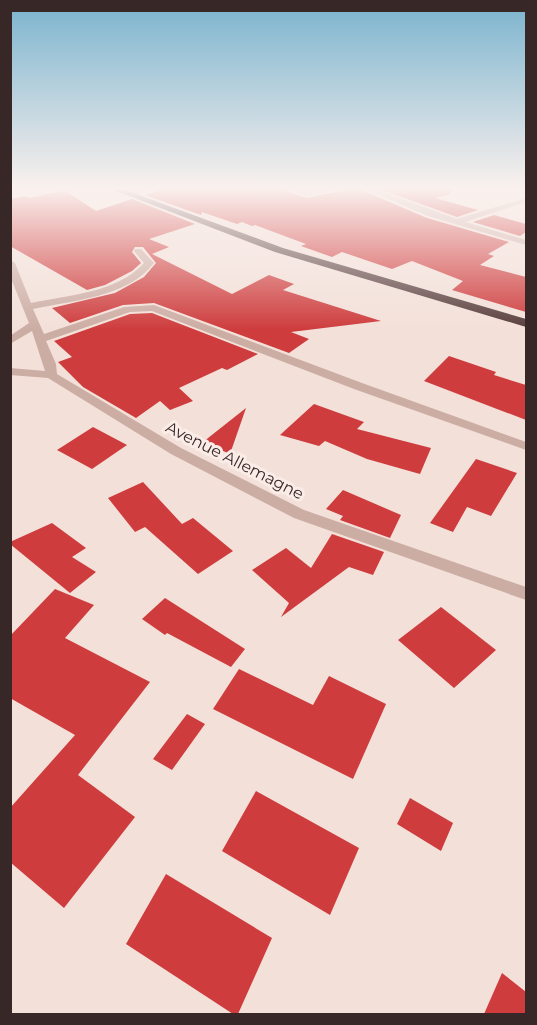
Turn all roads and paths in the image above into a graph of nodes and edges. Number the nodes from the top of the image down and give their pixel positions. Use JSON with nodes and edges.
{"nodes":[{"id":1,"x":239,"y":235,"type":"edge"},
{"id":2,"x":500,"y":235,"type":"edge"},
{"id":3,"x":526,"y":243,"type":"edge"},
{"id":4,"x":138,"y":251,"type":"dead end"},
{"id":5,"x":10,"y":263,"type":"edge"},
{"id":6,"x":28,"y":307,"type":"junction"},
{"id":7,"x":526,"y":323,"type":"edge"},
{"id":8,"x":35,"y":324,"type":"junction"},
{"id":9,"x":41,"y":339,"type":"junction"},
{"id":10,"x":10,"y":342,"type":"edge"},
{"id":11,"x":10,"y":371,"type":"edge"},
{"id":12,"x":51,"y":375,"type":"junction"},
{"id":13,"x":526,"y":446,"type":"edge"},
{"id":14,"x":526,"y":594,"type":"edge"}],
"edges":[{"from":1,"to":7,"type":"highway"},
{"from":2,"to":3,"type":"street"},
{"from":4,"to":6,"type":"street"},
{"from":5,"to":6,"type":"street"},
{"from":6,"to":8,"type":"street"},
{"from":8,"to":9,"type":"street"},
{"from":8,"to":10,"type":"street"},
{"from":9,"to":12,"type":"street"},
{"from":9,"to":13,"type":"street"},
{"from":11,"to":12,"type":"street"},
{"from":12,"to":14,"type":"street","name":"Avenue Allemagne"}]}
